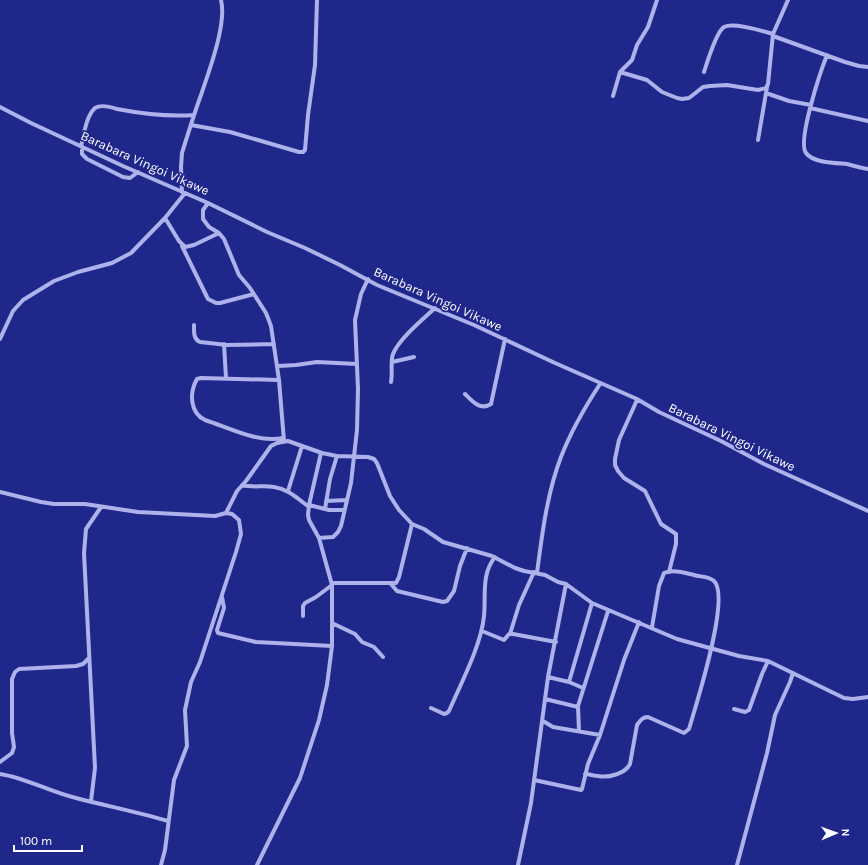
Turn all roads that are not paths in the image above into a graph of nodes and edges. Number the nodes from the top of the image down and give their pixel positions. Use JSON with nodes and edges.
{"nodes":[{"id":1,"x":221,"y":0,"type":"edge"},
{"id":2,"x":317,"y":0,"type":"edge"},
{"id":3,"x":657,"y":0,"type":"edge"},
{"id":4,"x":788,"y":0,"type":"edge"},
{"id":5,"x":773,"y":35,"type":"junction"},
{"id":6,"x":827,"y":54,"type":"junction"},
{"id":7,"x":868,"y":67,"type":"edge"},
{"id":8,"x":620,"y":72,"type":"junction"},
{"id":9,"x":704,"y":72,"type":"dead end"},
{"id":10,"x":767,"y":87,"type":"junction"},
{"id":11,"x":766,"y":93,"type":"junction"},
{"id":12,"x":613,"y":96,"type":"dead end"},
{"id":13,"x":811,"y":106,"type":"junction"},
{"id":14,"x":0,"y":107,"type":"edge"},
{"id":15,"x":194,"y":115,"type":"junction"},
{"id":16,"x":868,"y":121,"type":"edge"},
{"id":17,"x":191,"y":125,"type":"junction"},
{"id":18,"x":758,"y":140,"type":"dead end"},
{"id":19,"x":81,"y":146,"type":"junction"},
{"id":20,"x":868,"y":169,"type":"edge"},
{"id":21,"x":138,"y":172,"type":"junction"},
{"id":22,"x":183,"y":192,"type":"junction"},
{"id":23,"x":208,"y":203,"type":"junction"},
{"id":24,"x":165,"y":218,"type":"junction"},
{"id":25,"x":219,"y":233,"type":"junction"},
{"id":26,"x":182,"y":246,"type":"junction"},
{"id":27,"x":368,"y":279,"type":"junction"},
{"id":28,"x":254,"y":294,"type":"junction"},
{"id":29,"x":435,"y":308,"type":"junction"},
{"id":30,"x":194,"y":325,"type":"dead end"},
{"id":31,"x":0,"y":339,"type":"edge"},
{"id":32,"x":505,"y":340,"type":"junction"},
{"id":33,"x":224,"y":344,"type":"junction"},
{"id":34,"x":274,"y":344,"type":"junction"},
{"id":35,"x":414,"y":357,"type":"dead end"},
{"id":36,"x":392,"y":362,"type":"junction"},
{"id":37,"x":357,"y":364,"type":"junction"},
{"id":38,"x":278,"y":366,"type":"junction"},
{"id":39,"x":226,"y":378,"type":"junction"},
{"id":40,"x":279,"y":380,"type":"junction"},
{"id":41,"x":392,"y":382,"type":"dead end"},
{"id":42,"x":600,"y":384,"type":"junction"},
{"id":43,"x":465,"y":394,"type":"dead end"},
{"id":44,"x":637,"y":400,"type":"junction"},
{"id":45,"x":284,"y":439,"type":"junction"},
{"id":46,"x":302,"y":446,"type":"junction"},
{"id":47,"x":321,"y":452,"type":"junction"},
{"id":48,"x":337,"y":456,"type":"junction"},
{"id":49,"x":355,"y":457,"type":"junction"},
{"id":50,"x":242,"y":485,"type":"junction"},
{"id":51,"x":288,"y":491,"type":"junction"},
{"id":52,"x":0,"y":492,"type":"edge"},
{"id":53,"x":347,"y":500,"type":"junction"},
{"id":54,"x":326,"y":501,"type":"junction"},
{"id":55,"x":309,"y":506,"type":"junction"},
{"id":56,"x":101,"y":507,"type":"junction"},
{"id":57,"x":325,"y":509,"type":"junction"},
{"id":58,"x":344,"y":510,"type":"junction"},
{"id":59,"x":868,"y":511,"type":"edge"},
{"id":60,"x":226,"y":513,"type":"junction"},
{"id":61,"x":412,"y":524,"type":"junction"},
{"id":62,"x":320,"y":538,"type":"junction"},
{"id":63,"x":467,"y":548,"type":"junction"},
{"id":64,"x":496,"y":557,"type":"junction"},
{"id":65,"x":669,"y":572,"type":"junction"},
{"id":66,"x":536,"y":573,"type":"junction"},
{"id":67,"x":332,"y":584,"type":"junction"},
{"id":68,"x":390,"y":584,"type":"junction"},
{"id":69,"x":566,"y":584,"type":"junction"},
{"id":70,"x":222,"y":596,"type":"junction"},
{"id":71,"x":592,"y":603,"type":"junction"},
{"id":72,"x":608,"y":611,"type":"junction"},
{"id":73,"x":302,"y":616,"type":"dead end"},
{"id":74,"x":639,"y":622,"type":"junction"},
{"id":75,"x":332,"y":623,"type":"junction"},
{"id":76,"x":652,"y":627,"type":"junction"},
{"id":77,"x":482,"y":631,"type":"junction"},
{"id":78,"x":510,"y":634,"type":"junction"},
{"id":79,"x":556,"y":642,"type":"junction"},
{"id":80,"x":332,"y":646,"type":"junction"},
{"id":81,"x":712,"y":649,"type":"junction"},
{"id":82,"x":383,"y":657,"type":"dead end"},
{"id":83,"x":89,"y":658,"type":"junction"},
{"id":84,"x":768,"y":661,"type":"junction"},
{"id":85,"x":793,"y":673,"type":"junction"},
{"id":86,"x":548,"y":677,"type":"junction"},
{"id":87,"x":569,"y":682,"type":"junction"},
{"id":88,"x":583,"y":688,"type":"junction"},
{"id":89,"x":868,"y":697,"type":"edge"},
{"id":90,"x":545,"y":699,"type":"junction"},
{"id":91,"x":578,"y":707,"type":"junction"},
{"id":92,"x":431,"y":708,"type":"dead end"},
{"id":93,"x":734,"y":709,"type":"dead end"},
{"id":94,"x":543,"y":721,"type":"junction"},
{"id":95,"x":579,"y":731,"type":"junction"},
{"id":96,"x":600,"y":735,"type":"junction"},
{"id":97,"x":0,"y":762,"type":"edge"},
{"id":98,"x":0,"y":774,"type":"edge"},
{"id":99,"x":585,"y":774,"type":"junction"},
{"id":100,"x":534,"y":780,"type":"junction"},
{"id":101,"x":91,"y":801,"type":"junction"},
{"id":102,"x":168,"y":821,"type":"junction"},
{"id":103,"x":161,"y":865,"type":"edge"},
{"id":104,"x":257,"y":865,"type":"edge"},
{"id":105,"x":518,"y":865,"type":"edge"},
{"id":106,"x":737,"y":865,"type":"edge"}],
"edges":[{"from":1,"to":15,"type":"street"},
{"from":2,"to":17,"type":"street"},
{"from":3,"to":8,"type":"street"},
{"from":4,"to":5,"type":"street"},
{"from":5,"to":6,"type":"street"},
{"from":5,"to":9,"type":"street"},
{"from":5,"to":10,"type":"street"},
{"from":6,"to":7,"type":"street"},
{"from":6,"to":13,"type":"street"},
{"from":8,"to":10,"type":"street"},
{"from":8,"to":12,"type":"street"},
{"from":10,"to":11,"type":"street"},
{"from":11,"to":13,"type":"street"},
{"from":11,"to":18,"type":"street"},
{"from":13,"to":16,"type":"street"},
{"from":13,"to":20,"type":"street"},
{"from":14,"to":19,"type":"street","name":"Barabara Vingoi Vikawe"},
{"from":15,"to":17,"type":"street"},
{"from":15,"to":19,"type":"street"},
{"from":17,"to":22,"type":"street"},
{"from":19,"to":21,"type":"street","name":"Barabara Vingoi Vikawe"},
{"from":19,"to":21,"type":"street"},
{"from":21,"to":22,"type":"street","name":"Barabara Vingoi Vikawe"},
{"from":22,"to":23,"type":"street","name":"Barabara Vingoi Vikawe"},
{"from":22,"to":24,"type":"street"},
{"from":23,"to":25,"type":"street"},
{"from":23,"to":27,"type":"street","name":"Barabara Vingoi Vikawe"},
{"from":24,"to":26,"type":"street"},
{"from":24,"to":31,"type":"street"},
{"from":25,"to":26,"type":"street"},
{"from":25,"to":28,"type":"street"},
{"from":26,"to":28,"type":"street"},
{"from":27,"to":29,"type":"street","name":"Barabara Vingoi Vikawe"},
{"from":27,"to":37,"type":"street"},
{"from":28,"to":34,"type":"street"},
{"from":29,"to":32,"type":"street","name":"Barabara Vingoi Vikawe"},
{"from":29,"to":36,"type":"street"},
{"from":30,"to":33,"type":"street"},
{"from":32,"to":42,"type":"street","name":"Barabara Vingoi Vikawe"},
{"from":32,"to":43,"type":"street"},
{"from":33,"to":34,"type":"street"},
{"from":33,"to":39,"type":"street"},
{"from":34,"to":38,"type":"street"},
{"from":35,"to":36,"type":"street"},
{"from":36,"to":41,"type":"street"},
{"from":37,"to":38,"type":"street"},
{"from":37,"to":49,"type":"street"},
{"from":38,"to":40,"type":"street"},
{"from":39,"to":40,"type":"street"},
{"from":39,"to":45,"type":"street"},
{"from":40,"to":45,"type":"street"},
{"from":42,"to":44,"type":"street","name":"Barabara Vingoi Vikawe"},
{"from":42,"to":66,"type":"street"},
{"from":44,"to":59,"type":"street","name":"Barabara Vingoi Vikawe"},
{"from":44,"to":65,"type":"street"},
{"from":45,"to":46,"type":"street"},
{"from":45,"to":50,"type":"street"},
{"from":46,"to":47,"type":"street"},
{"from":46,"to":51,"type":"street"},
{"from":47,"to":48,"type":"street"},
{"from":47,"to":55,"type":"street"},
{"from":48,"to":49,"type":"street"},
{"from":48,"to":54,"type":"street"},
{"from":49,"to":53,"type":"street"},
{"from":49,"to":61,"type":"street"},
{"from":50,"to":51,"type":"street"},
{"from":50,"to":60,"type":"street"},
{"from":51,"to":55,"type":"street"},
{"from":52,"to":56,"type":"street"},
{"from":53,"to":54,"type":"street"},
{"from":53,"to":58,"type":"street"},
{"from":54,"to":57,"type":"street"},
{"from":55,"to":57,"type":"street"},
{"from":55,"to":62,"type":"street"},
{"from":56,"to":60,"type":"street"},
{"from":56,"to":83,"type":"street"},
{"from":57,"to":58,"type":"street"},
{"from":58,"to":62,"type":"street"},
{"from":60,"to":70,"type":"street"},
{"from":61,"to":63,"type":"street"},
{"from":61,"to":68,"type":"street"},
{"from":62,"to":67,"type":"street"},
{"from":63,"to":64,"type":"street"},
{"from":63,"to":68,"type":"street"},
{"from":64,"to":66,"type":"street"},
{"from":64,"to":77,"type":"street"},
{"from":65,"to":76,"type":"street"},
{"from":65,"to":81,"type":"street"},
{"from":66,"to":69,"type":"street"},
{"from":66,"to":78,"type":"street"},
{"from":67,"to":68,"type":"street"},
{"from":67,"to":73,"type":"street"},
{"from":67,"to":75,"type":"street"},
{"from":69,"to":71,"type":"street"},
{"from":69,"to":79,"type":"street"},
{"from":70,"to":80,"type":"street"},
{"from":70,"to":102,"type":"street"},
{"from":71,"to":72,"type":"street"},
{"from":71,"to":87,"type":"street"},
{"from":72,"to":74,"type":"street"},
{"from":72,"to":88,"type":"street"},
{"from":74,"to":76,"type":"street"},
{"from":74,"to":96,"type":"street"},
{"from":75,"to":80,"type":"street"},
{"from":75,"to":82,"type":"street"},
{"from":76,"to":81,"type":"street"},
{"from":77,"to":78,"type":"street"},
{"from":77,"to":92,"type":"street"},
{"from":78,"to":79,"type":"street"},
{"from":79,"to":86,"type":"street"},
{"from":80,"to":104,"type":"street"},
{"from":81,"to":84,"type":"street"},
{"from":81,"to":99,"type":"street"},
{"from":83,"to":97,"type":"street"},
{"from":83,"to":101,"type":"street"},
{"from":84,"to":85,"type":"street"},
{"from":84,"to":93,"type":"street"},
{"from":85,"to":89,"type":"street"},
{"from":85,"to":106,"type":"street"},
{"from":86,"to":87,"type":"street"},
{"from":86,"to":90,"type":"street"},
{"from":87,"to":88,"type":"street"},
{"from":88,"to":91,"type":"street"},
{"from":90,"to":91,"type":"street"},
{"from":90,"to":94,"type":"street"},
{"from":91,"to":95,"type":"street"},
{"from":94,"to":95,"type":"street"},
{"from":94,"to":100,"type":"street"},
{"from":95,"to":96,"type":"street"},
{"from":96,"to":99,"type":"street"},
{"from":98,"to":101,"type":"street"},
{"from":99,"to":100,"type":"street"},
{"from":100,"to":105,"type":"street"},
{"from":101,"to":102,"type":"street"},
{"from":102,"to":103,"type":"street"}]}
